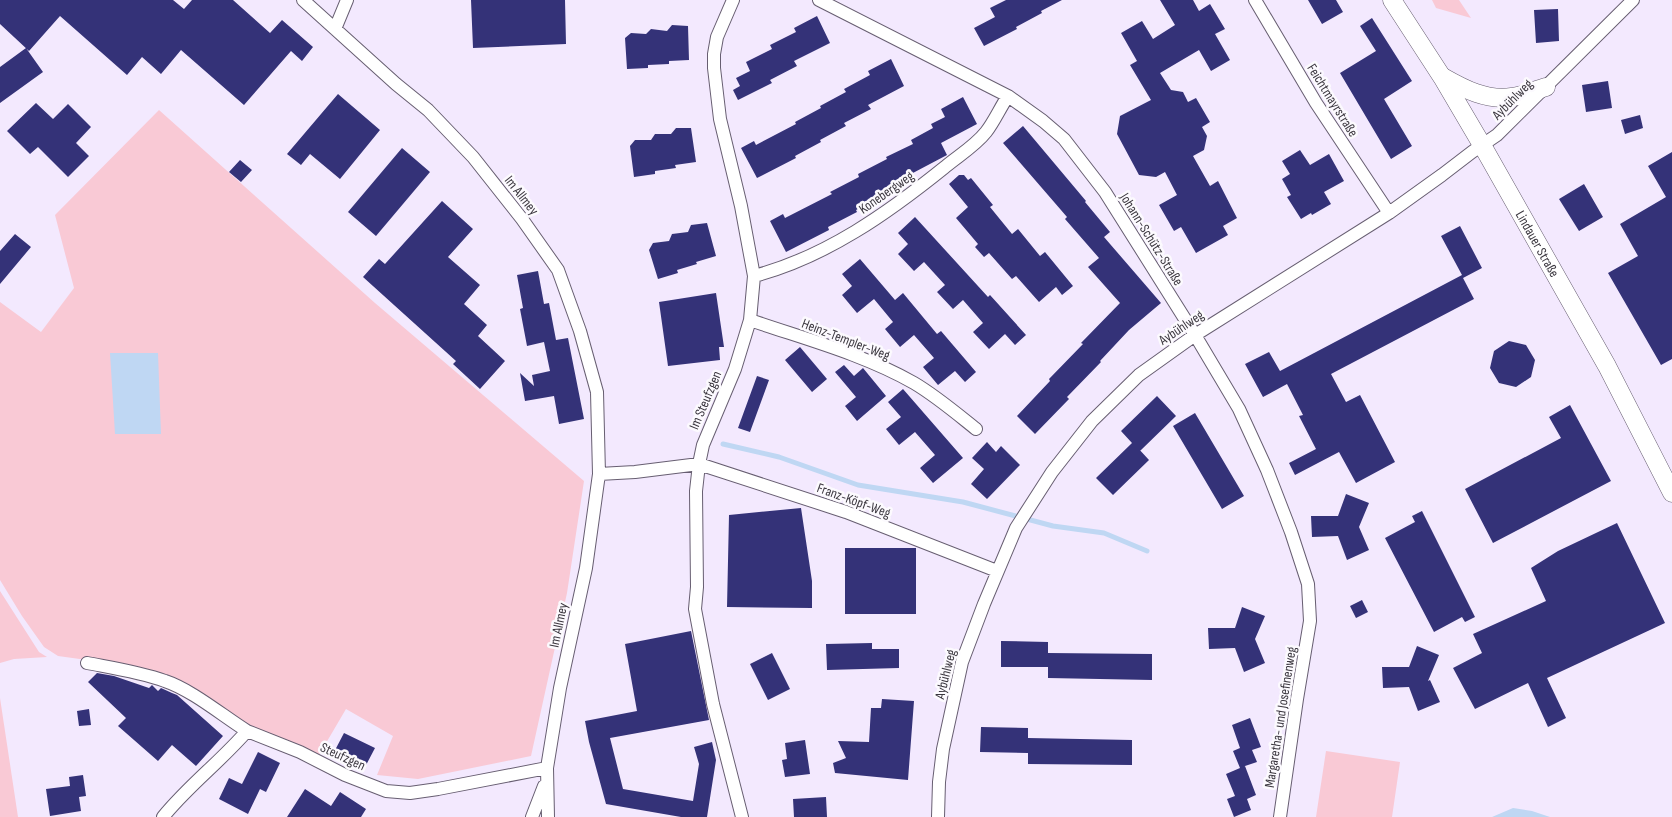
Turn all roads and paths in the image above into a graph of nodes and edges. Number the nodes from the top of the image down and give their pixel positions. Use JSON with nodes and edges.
{"nodes":[{"id":1,"x":303,"y":0,"type":"edge"},
{"id":2,"x":347,"y":0,"type":"edge"},
{"id":3,"x":734,"y":0,"type":"edge"},
{"id":4,"x":819,"y":0,"type":"edge"},
{"id":5,"x":1255,"y":0,"type":"edge"},
{"id":6,"x":1392,"y":0,"type":"edge"},
{"id":7,"x":1633,"y":0,"type":"edge"},
{"id":8,"x":336,"y":29,"type":"junction"},
{"id":9,"x":1442,"y":77,"type":"junction"},
{"id":10,"x":1546,"y":87,"type":"junction"},
{"id":11,"x":1008,"y":96,"type":"junction"},
{"id":12,"x":1482,"y":145,"type":"junction"},
{"id":13,"x":1388,"y":214,"type":"junction"},
{"id":14,"x":754,"y":276,"type":"junction"},
{"id":15,"x":750,"y":320,"type":"junction"},
{"id":16,"x":1195,"y":334,"type":"junction"},
{"id":17,"x":976,"y":429,"type":"dead end"},
{"id":18,"x":699,"y":464,"type":"junction"},
{"id":19,"x":600,"y":474,"type":"junction"},
{"id":20,"x":1672,"y":493,"type":"edge"},
{"id":21,"x":997,"y":571,"type":"junction"},
{"id":22,"x":1310,"y":621,"type":"joint"},
{"id":23,"x":86,"y":664,"type":"dead end"},
{"id":24,"x":247,"y":732,"type":"junction"},
{"id":25,"x":546,"y":775,"type":"junction"},
{"id":26,"x":163,"y":817,"type":"edge"},
{"id":27,"x":532,"y":817,"type":"edge"},
{"id":28,"x":548,"y":817,"type":"edge"},
{"id":29,"x":556,"y":817,"type":"edge"},
{"id":30,"x":742,"y":817,"type":"edge"},
{"id":31,"x":938,"y":817,"type":"edge"},
{"id":32,"x":1280,"y":817,"type":"edge"}],
"edges":[{"from":1,"to":8,"type":"street","name":"Im Allmey"},
{"from":2,"to":8,"type":"street"},
{"from":3,"to":14,"type":"street","name":"Im Steufzgen"},
{"from":4,"to":11,"type":"street","name":"Johann-Schütz-Straße"},
{"from":5,"to":13,"type":"street","name":"Feichtmayrstraße"},
{"from":6,"to":9,"type":"main road","name":"Lindauer Straße"},
{"from":7,"to":10,"type":"street","name":"Aybühlweg"},
{"from":8,"to":19,"type":"street","name":"Im Allmey"},
{"from":9,"to":10,"type":"main road"},
{"from":9,"to":12,"type":"main road","name":"Lindauer Straße"},
{"from":10,"to":12,"type":"street","name":"Aybühlweg"},
{"from":11,"to":14,"type":"street","name":"Konebergweg"},
{"from":11,"to":16,"type":"street","name":"Johann-Schütz-Straße"},
{"from":12,"to":13,"type":"street","name":"Aybühlweg"},
{"from":12,"to":20,"type":"main road","name":"Lindauer Straße"},
{"from":13,"to":16,"type":"street","name":"Aybühlweg"},
{"from":14,"to":15,"type":"street","name":"Im Steufzgen"},
{"from":15,"to":17,"type":"street","name":"Heinz-Templer-Weg"},
{"from":15,"to":18,"type":"street","name":"Im Steufzgen"},
{"from":16,"to":21,"type":"street","name":"Aybühlweg"},
{"from":16,"to":22,"type":"street","name":"Johann-Schütz-Straße"},
{"from":18,"to":19,"type":"street"},
{"from":18,"to":21,"type":"street","name":"Franz-Köpf-Weg"},
{"from":18,"to":30,"type":"street","name":"Im Steufzgen"},
{"from":19,"to":25,"type":"street","name":"Im Allmey"},
{"from":21,"to":31,"type":"street","name":"Aybühlweg"},
{"from":22,"to":32,"type":"street","name":"Margaretha- und Josefinenweg"},
{"from":23,"to":24,"type":"street","name":"Steufzgen"},
{"from":24,"to":25,"type":"street","name":"Steufzgen"},
{"from":24,"to":26,"type":"street"},
{"from":25,"to":27,"type":"street","name":"Im Allmey"},
{"from":25,"to":28,"type":"street","name":"Im Allmey"},
{"from":25,"to":29,"type":"street","name":"Im Allmey"}]}
